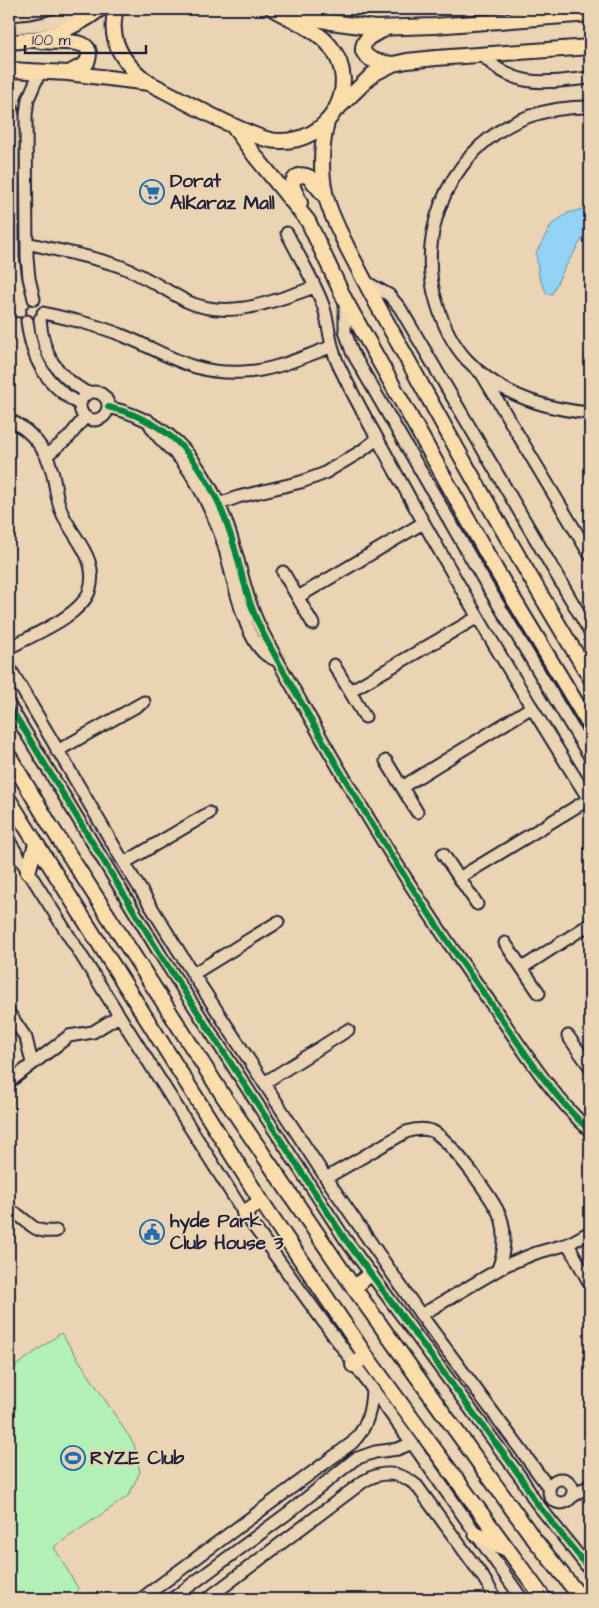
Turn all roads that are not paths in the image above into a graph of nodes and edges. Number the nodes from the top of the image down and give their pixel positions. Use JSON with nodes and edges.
{"nodes":[{"id":1,"x":78,"y":9,"type":"edge"},
{"id":2,"x":100,"y":9,"type":"edge"},
{"id":3,"x":116,"y":9,"type":"edge"},
{"id":4,"x":274,"y":9,"type":"edge"},
{"id":5,"x":590,"y":14,"type":"edge"},
{"id":6,"x":9,"y":28,"type":"edge"},
{"id":7,"x":388,"y":28,"type":"junction"},
{"id":8,"x":35,"y":40,"type":"junction"},
{"id":9,"x":9,"y":42,"type":"edge"},
{"id":10,"x":590,"y":47,"type":"edge"},
{"id":11,"x":482,"y":55,"type":"junction"},
{"id":12,"x":393,"y":64,"type":"junction"},
{"id":13,"x":9,"y":70,"type":"edge"},
{"id":14,"x":40,"y":72,"type":"junction"},
{"id":15,"x":68,"y":74,"type":"junction"},
{"id":16,"x":590,"y":78,"type":"edge"},
{"id":17,"x":149,"y":83,"type":"junction"},
{"id":18,"x":9,"y":96,"type":"edge"},
{"id":19,"x":590,"y":108,"type":"edge"},
{"id":20,"x":335,"y":110,"type":"junction"},
{"id":21,"x":327,"y":122,"type":"junction"},
{"id":22,"x":233,"y":126,"type":"junction"},
{"id":23,"x":326,"y":197,"type":"junction"},
{"id":24,"x":308,"y":221,"type":"junction"},
{"id":25,"x":11,"y":222,"type":"edge"},
{"id":26,"x":286,"y":233,"type":"dead end"},
{"id":27,"x":11,"y":238,"type":"edge"},
{"id":28,"x":27,"y":243,"type":"junction"},
{"id":29,"x":364,"y":281,"type":"junction"},
{"id":30,"x":315,"y":287,"type":"junction"},
{"id":31,"x":34,"y":299,"type":"junction"},
{"id":32,"x":345,"y":300,"type":"junction"},
{"id":33,"x":17,"y":308,"type":"edge"},
{"id":34,"x":41,"y":316,"type":"junction"},
{"id":35,"x":27,"y":321,"type":"junction"},
{"id":36,"x":331,"y":347,"type":"junction"},
{"id":37,"x":483,"y":375,"type":"junction"},
{"id":38,"x":88,"y":393,"type":"junction"},
{"id":39,"x":522,"y":397,"type":"junction"},
{"id":40,"x":79,"y":404,"type":"junction"},
{"id":41,"x":108,"y":407,"type":"junction"},
{"id":42,"x":590,"y":413,"type":"edge"},
{"id":43,"x":507,"y":416,"type":"junction"},
{"id":44,"x":84,"y":417,"type":"junction"},
{"id":45,"x":9,"y":420,"type":"edge"},
{"id":46,"x":148,"y":420,"type":"junction"},
{"id":47,"x":377,"y":439,"type":"junction"},
{"id":48,"x":46,"y":456,"type":"junction"},
{"id":49,"x":219,"y":504,"type":"junction"},
{"id":50,"x":423,"y":523,"type":"junction"},
{"id":51,"x":590,"y":555,"type":"edge"},
{"id":52,"x":236,"y":572,"type":"junction"},
{"id":53,"x":283,"y":572,"type":"dead end"},
{"id":54,"x":298,"y":597,"type":"junction"},
{"id":55,"x":478,"y":617,"type":"junction"},
{"id":56,"x":314,"y":624,"type":"dead end"},
{"id":57,"x":590,"y":632,"type":"edge"},
{"id":58,"x":9,"y":648,"type":"edge"},
{"id":59,"x":334,"y":665,"type":"dead end"},
{"id":60,"x":9,"y":667,"type":"edge"},
{"id":61,"x":590,"y":677,"type":"edge"},
{"id":62,"x":350,"y":691,"type":"junction"},
{"id":63,"x":144,"y":702,"type":"dead end"},
{"id":64,"x":9,"y":706,"type":"edge"},
{"id":65,"x":532,"y":707,"type":"junction"},
{"id":66,"x":366,"y":717,"type":"dead end"},
{"id":67,"x":590,"y":726,"type":"edge"},
{"id":68,"x":57,"y":751,"type":"junction"},
{"id":69,"x":9,"y":756,"type":"edge"},
{"id":70,"x":590,"y":757,"type":"edge"},
{"id":71,"x":386,"y":761,"type":"dead end"},
{"id":72,"x":402,"y":786,"type":"junction"},
{"id":73,"x":9,"y":800,"type":"edge"},
{"id":74,"x":590,"y":800,"type":"edge"},
{"id":75,"x":209,"y":812,"type":"dead end"},
{"id":76,"x":417,"y":812,"type":"dead end"},
{"id":77,"x":9,"y":841,"type":"edge"},
{"id":78,"x":36,"y":844,"type":"junction"},
{"id":79,"x":443,"y":854,"type":"dead end"},
{"id":80,"x":124,"y":864,"type":"junction"},
{"id":81,"x":28,"y":872,"type":"junction"},
{"id":82,"x":459,"y":878,"type":"junction"},
{"id":83,"x":86,"y":882,"type":"junction"},
{"id":84,"x":67,"y":893,"type":"junction"},
{"id":85,"x":477,"y":904,"type":"dead end"},
{"id":86,"x":104,"y":909,"type":"junction"},
{"id":87,"x":81,"y":916,"type":"junction"},
{"id":88,"x":278,"y":922,"type":"dead end"},
{"id":89,"x":590,"y":924,"type":"edge"},
{"id":90,"x":505,"y":943,"type":"dead end"},
{"id":91,"x":522,"y":968,"type":"junction"},
{"id":92,"x":193,"y":974,"type":"junction"},
{"id":93,"x":539,"y":993,"type":"dead end"},
{"id":94,"x":9,"y":1013,"type":"edge"},
{"id":95,"x":119,"y":1016,"type":"junction"},
{"id":96,"x":348,"y":1030,"type":"dead end"},
{"id":97,"x":568,"y":1036,"type":"dead end"},
{"id":98,"x":586,"y":1054,"type":"edge"},
{"id":99,"x":32,"y":1063,"type":"junction"},
{"id":100,"x":590,"y":1067,"type":"edge"},
{"id":101,"x":9,"y":1082,"type":"edge"},
{"id":102,"x":264,"y":1083,"type":"junction"},
{"id":103,"x":590,"y":1131,"type":"edge"},
{"id":104,"x":326,"y":1178,"type":"junction"},
{"id":105,"x":261,"y":1201,"type":"junction"},
{"id":106,"x":9,"y":1210,"type":"edge"},
{"id":107,"x":244,"y":1213,"type":"junction"},
{"id":108,"x":56,"y":1231,"type":"dead end"},
{"id":109,"x":590,"y":1232,"type":"edge"},
{"id":110,"x":568,"y":1244,"type":"junction"},
{"id":111,"x":498,"y":1269,"type":"junction"},
{"id":112,"x":370,"y":1274,"type":"junction"},
{"id":113,"x":590,"y":1284,"type":"edge"},
{"id":114,"x":354,"y":1288,"type":"junction"},
{"id":115,"x":421,"y":1315,"type":"junction"},
{"id":116,"x":366,"y":1356,"type":"junction"},
{"id":117,"x":353,"y":1365,"type":"junction"},
{"id":118,"x":372,"y":1390,"type":"junction"},
{"id":119,"x":380,"y":1400,"type":"junction"},
{"id":120,"x":412,"y":1443,"type":"junction"},
{"id":121,"x":590,"y":1485,"type":"edge"},
{"id":122,"x":549,"y":1488,"type":"junction"},
{"id":123,"x":572,"y":1497,"type":"junction"},
{"id":124,"x":476,"y":1534,"type":"junction"},
{"id":125,"x":507,"y":1549,"type":"junction"},
{"id":126,"x":590,"y":1570,"type":"edge"},
{"id":127,"x":141,"y":1599,"type":"edge"},
{"id":128,"x":154,"y":1599,"type":"edge"},
{"id":129,"x":172,"y":1599,"type":"edge"},
{"id":130,"x":207,"y":1599,"type":"edge"},
{"id":131,"x":494,"y":1599,"type":"edge"},
{"id":132,"x":522,"y":1599,"type":"edge"},
{"id":133,"x":544,"y":1599,"type":"edge"},
{"id":134,"x":582,"y":1599,"type":"edge"}],
"edges":[{"from":1,"to":6,"type":"street"},
{"from":2,"to":8,"type":"main road"},
{"from":3,"to":17,"type":"main road"},
{"from":4,"to":7,"type":"main road"},
{"from":4,"to":20,"type":"main road"},
{"from":5,"to":7,"type":"main road"},
{"from":7,"to":12,"type":"main road"},
{"from":8,"to":9,"type":"main road"},
{"from":8,"to":15,"type":"main road"},
{"from":10,"to":11,"type":"main road"},
{"from":11,"to":12,"type":"main road"},
{"from":11,"to":16,"type":"street"},
{"from":12,"to":20,"type":"main road"},
{"from":13,"to":14,"type":"main road"},
{"from":14,"to":15,"type":"main road"},
{"from":14,"to":28,"type":"street"},
{"from":15,"to":17,"type":"main road"},
{"from":17,"to":22,"type":"main road"},
{"from":18,"to":25,"type":"street"},
{"from":19,"to":37,"type":"street"},
{"from":20,"to":21,"type":"main road"},
{"from":21,"to":22,"type":"main road"},
{"from":21,"to":23,"type":"main road"},
{"from":22,"to":24,"type":"main road"},
{"from":23,"to":24,"type":"main road"},
{"from":23,"to":29,"type":"main road"},
{"from":24,"to":32,"type":"main road"},
{"from":25,"to":27,"type":"street"},
{"from":26,"to":30,"type":"street"},
{"from":27,"to":33,"type":"street"},
{"from":28,"to":30,"type":"street"},
{"from":28,"to":31,"type":"street"},
{"from":29,"to":57,"type":"street"},
{"from":29,"to":61,"type":"main road"},
{"from":30,"to":36,"type":"street"},
{"from":31,"to":33,"type":"street"},
{"from":31,"to":34,"type":"street"},
{"from":32,"to":67,"type":"main road"},
{"from":32,"to":70,"type":"street"},
{"from":33,"to":35,"type":"street"},
{"from":34,"to":35,"type":"street"},
{"from":34,"to":36,"type":"street"},
{"from":34,"to":38,"type":"street"},
{"from":35,"to":40,"type":"street"},
{"from":36,"to":47,"type":"street"},
{"from":37,"to":39,"type":"street"},
{"from":37,"to":43,"type":"street"},
{"from":38,"to":40,"type":"street"},
{"from":38,"to":41,"type":"street"},
{"from":39,"to":42,"type":"street"},
{"from":39,"to":43,"type":"street"},
{"from":40,"to":44,"type":"street"},
{"from":41,"to":44,"type":"street"},
{"from":41,"to":46,"type":"street"},
{"from":43,"to":51,"type":"street"},
{"from":44,"to":48,"type":"street"},
{"from":45,"to":48,"type":"street"},
{"from":46,"to":49,"type":"street"},
{"from":46,"to":52,"type":"street"},
{"from":47,"to":49,"type":"street"},
{"from":47,"to":50,"type":"street"},
{"from":48,"to":58,"type":"street"},
{"from":49,"to":52,"type":"street"},
{"from":50,"to":54,"type":"street"},
{"from":50,"to":55,"type":"street"},
{"from":52,"to":103,"type":"street"},
{"from":53,"to":54,"type":"street"},
{"from":54,"to":56,"type":"street"},
{"from":55,"to":62,"type":"street"},
{"from":55,"to":65,"type":"street"},
{"from":59,"to":62,"type":"street"},
{"from":60,"to":68,"type":"street"},
{"from":62,"to":66,"type":"street"},
{"from":63,"to":68,"type":"street"},
{"from":64,"to":112,"type":"street"},
{"from":65,"to":72,"type":"street"},
{"from":65,"to":74,"type":"street"},
{"from":68,"to":80,"type":"street"},
{"from":69,"to":83,"type":"main road"},
{"from":71,"to":72,"type":"street"},
{"from":72,"to":76,"type":"street"},
{"from":73,"to":78,"type":"main road"},
{"from":74,"to":82,"type":"street"},
{"from":75,"to":80,"type":"street"},
{"from":77,"to":81,"type":"street"},
{"from":78,"to":81,"type":"main road"},
{"from":78,"to":84,"type":"main road"},
{"from":79,"to":82,"type":"street"},
{"from":80,"to":92,"type":"street"},
{"from":81,"to":95,"type":"street"},
{"from":82,"to":85,"type":"street"},
{"from":83,"to":84,"type":"main road"},
{"from":83,"to":86,"type":"main road"},
{"from":84,"to":87,"type":"main road"},
{"from":86,"to":87,"type":"main road"},
{"from":86,"to":114,"type":"main road"},
{"from":87,"to":105,"type":"main road"},
{"from":88,"to":92,"type":"street"},
{"from":89,"to":91,"type":"street"},
{"from":90,"to":91,"type":"street"},
{"from":91,"to":93,"type":"street"},
{"from":92,"to":102,"type":"street"},
{"from":94,"to":99,"type":"street"},
{"from":95,"to":99,"type":"street"},
{"from":95,"to":107,"type":"street"},
{"from":96,"to":102,"type":"street"},
{"from":97,"to":98,"type":"street"},
{"from":98,"to":100,"type":"street"},
{"from":99,"to":101,"type":"street"},
{"from":102,"to":104,"type":"street"},
{"from":104,"to":111,"type":"street"},
{"from":104,"to":115,"type":"street"},
{"from":105,"to":107,"type":"main road"},
{"from":105,"to":116,"type":"main road"},
{"from":106,"to":108,"type":"street"},
{"from":107,"to":117,"type":"street"},
{"from":109,"to":110,"type":"street"},
{"from":110,"to":111,"type":"street"},
{"from":110,"to":113,"type":"street"},
{"from":111,"to":115,"type":"street"},
{"from":112,"to":114,"type":"main road"},
{"from":112,"to":126,"type":"street"},
{"from":114,"to":134,"type":"main road"},
{"from":115,"to":122,"type":"street"},
{"from":116,"to":117,"type":"main road"},
{"from":116,"to":125,"type":"main road"},
{"from":117,"to":118,"type":"street"},
{"from":118,"to":119,"type":"street"},
{"from":118,"to":127,"type":"street"},
{"from":119,"to":120,"type":"street"},
{"from":119,"to":128,"type":"street"},
{"from":120,"to":124,"type":"street"},
{"from":120,"to":129,"type":"street"},
{"from":121,"to":123,"type":"street"},
{"from":122,"to":123,"type":"street"},
{"from":122,"to":123,"type":"street"},
{"from":124,"to":125,"type":"main road"},
{"from":124,"to":132,"type":"street"},
{"from":125,"to":133,"type":"main road"},
{"from":130,"to":131,"type":"street"}]}
